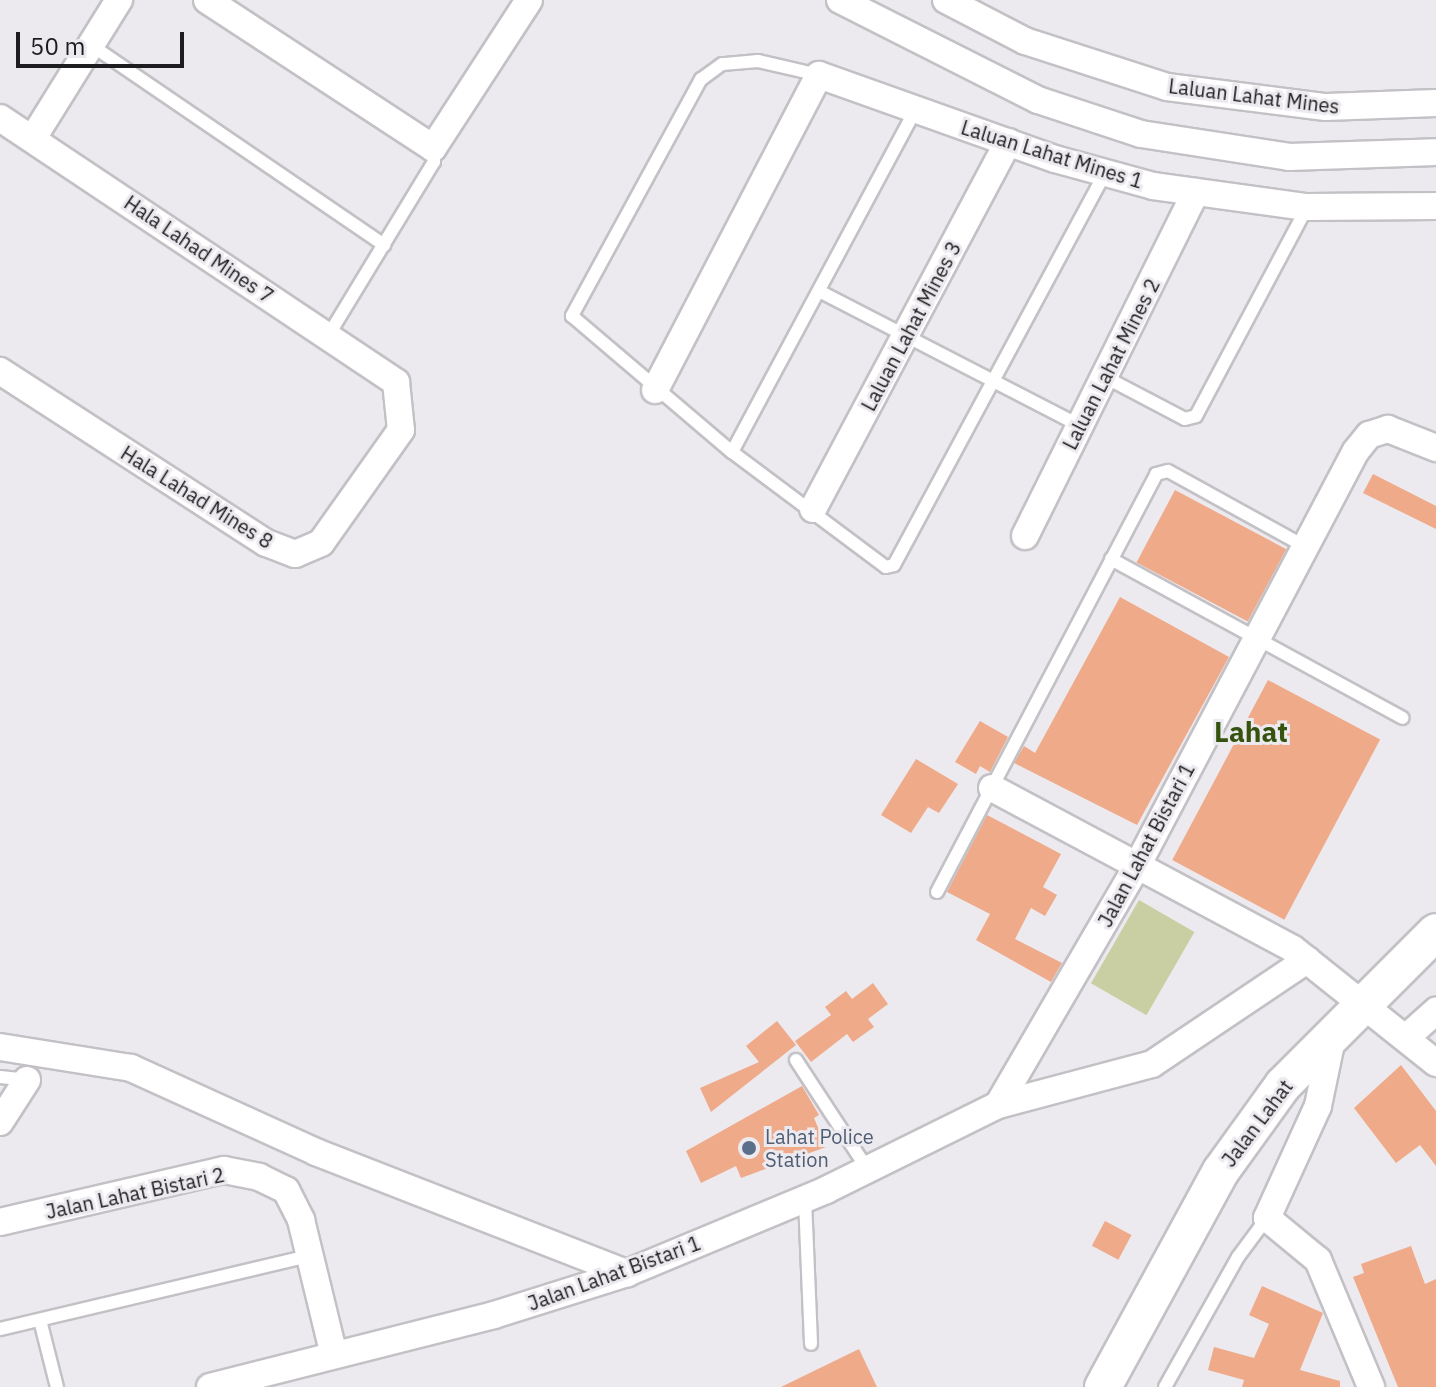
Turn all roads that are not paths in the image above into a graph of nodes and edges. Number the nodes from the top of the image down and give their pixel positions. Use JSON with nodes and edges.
{"nodes":[{"id":1,"x":119,"y":0,"type":"edge"},
{"id":2,"x":207,"y":0,"type":"edge"},
{"id":3,"x":529,"y":0,"type":"edge"},
{"id":4,"x":840,"y":0,"type":"edge"},
{"id":5,"x":946,"y":0,"type":"edge"},
{"id":6,"x":91,"y":45,"type":"junction"},
{"id":7,"x":819,"y":75,"type":"junction"},
{"id":8,"x":1436,"y":103,"type":"edge"},
{"id":9,"x":916,"y":109,"type":"junction"},
{"id":10,"x":0,"y":118,"type":"edge"},
{"id":11,"x":33,"y":138,"type":"junction"},
{"id":12,"x":1008,"y":142,"type":"junction"},
{"id":13,"x":433,"y":148,"type":"junction"},
{"id":14,"x":1436,"y":152,"type":"edge"},
{"id":15,"x":1105,"y":172,"type":"junction"},
{"id":16,"x":1196,"y":192,"type":"junction"},
{"id":17,"x":1436,"y":206,"type":"edge"},
{"id":18,"x":1307,"y":207,"type":"junction"},
{"id":19,"x":384,"y":245,"type":"junction"},
{"id":20,"x":819,"y":291,"type":"junction"},
{"id":21,"x":328,"y":336,"type":"junction"},
{"id":22,"x":907,"y":336,"type":"junction"},
{"id":23,"x":0,"y":371,"type":"edge"},
{"id":24,"x":1105,"y":377,"type":"junction"},
{"id":25,"x":996,"y":379,"type":"junction"},
{"id":26,"x":396,"y":382,"type":"joint"},
{"id":27,"x":655,"y":390,"type":"junction"},
{"id":28,"x":1080,"y":426,"type":"junction"},
{"id":29,"x":1436,"y":448,"type":"edge"},
{"id":30,"x":732,"y":452,"type":"junction"},
{"id":31,"x":813,"y":509,"type":"junction"},
{"id":32,"x":1025,"y":536,"type":"dead end"},
{"id":33,"x":1304,"y":546,"type":"junction"},
{"id":34,"x":1111,"y":559,"type":"junction"},
{"id":35,"x":1255,"y":639,"type":"junction"},
{"id":36,"x":1403,"y":718,"type":"dead end"},
{"id":37,"x":992,"y":788,"type":"junction"},
{"id":38,"x":1137,"y":866,"type":"junction"},
{"id":39,"x":937,"y":892,"type":"dead end"},
{"id":40,"x":1436,"y":932,"type":"edge"},
{"id":41,"x":1307,"y":960,"type":"junction"},
{"id":42,"x":1359,"y":1003,"type":"junction"},
{"id":43,"x":1436,"y":1011,"type":"edge"},
{"id":44,"x":1334,"y":1030,"type":"junction"},
{"id":45,"x":1408,"y":1036,"type":"junction"},
{"id":46,"x":0,"y":1047,"type":"edge"},
{"id":47,"x":796,"y":1060,"type":"dead end"},
{"id":48,"x":1436,"y":1063,"type":"edge"},
{"id":49,"x":0,"y":1077,"type":"edge"},
{"id":50,"x":27,"y":1080,"type":"joint"},
{"id":51,"x":998,"y":1105,"type":"junction"},
{"id":52,"x":0,"y":1122,"type":"edge"},
{"id":53,"x":868,"y":1170,"type":"junction"},
{"id":54,"x":805,"y":1200,"type":"junction"},
{"id":55,"x":1267,"y":1218,"type":"junction"},
{"id":56,"x":0,"y":1222,"type":"edge"},
{"id":57,"x":309,"y":1256,"type":"junction"},
{"id":58,"x":627,"y":1273,"type":"junction"},
{"id":59,"x":40,"y":1320,"type":"junction"},
{"id":60,"x":0,"y":1329,"type":"edge"},
{"id":61,"x":811,"y":1344,"type":"dead end"},
{"id":62,"x":1125,"y":1349,"type":"junction"},
{"id":63,"x":334,"y":1355,"type":"junction"},
{"id":64,"x":57,"y":1387,"type":"edge"},
{"id":65,"x":210,"y":1387,"type":"edge"},
{"id":66,"x":1103,"y":1387,"type":"edge"},
{"id":67,"x":1116,"y":1387,"type":"edge"},
{"id":68,"x":1165,"y":1387,"type":"edge"},
{"id":69,"x":1371,"y":1387,"type":"edge"}],
"edges":[{"from":1,"to":6,"type":"street"},
{"from":2,"to":13,"type":"street"},
{"from":3,"to":13,"type":"street"},
{"from":4,"to":14,"type":"street"},
{"from":5,"to":8,"type":"street","name":"Laluan Lahat Mines"},
{"from":6,"to":11,"type":"street"},
{"from":6,"to":19,"type":"lane"},
{"from":7,"to":9,"type":"street","name":"Laluan Lahat Mines 1"},
{"from":7,"to":27,"type":"street"},
{"from":7,"to":27,"type":"lane"},
{"from":9,"to":12,"type":"street","name":"Laluan Lahat Mines 1"},
{"from":9,"to":20,"type":"lane"},
{"from":10,"to":11,"type":"street","name":"Hala Lahad Mines 7"},
{"from":11,"to":21,"type":"street","name":"Hala Lahad Mines 7"},
{"from":12,"to":15,"type":"street","name":"Laluan Lahat Mines 1"},
{"from":12,"to":22,"type":"street","name":"Laluan Lahat Mines 3"},
{"from":13,"to":19,"type":"lane"},
{"from":15,"to":16,"type":"street","name":"Laluan Lahat Mines 1"},
{"from":15,"to":25,"type":"lane"},
{"from":16,"to":18,"type":"street","name":"Laluan Lahat Mines 1"},
{"from":16,"to":24,"type":"street","name":"Laluan Lahat Mines 2"},
{"from":17,"to":18,"type":"street","name":"Laluan Lahat Mines 1"},
{"from":18,"to":24,"type":"lane"},
{"from":19,"to":21,"type":"lane"},
{"from":20,"to":22,"type":"lane"},
{"from":20,"to":30,"type":"lane"},
{"from":21,"to":26,"type":"street","name":"Hala Lahad Mines 7"},
{"from":22,"to":25,"type":"lane"},
{"from":22,"to":31,"type":"street","name":"Laluan Lahat Mines 3"},
{"from":23,"to":26,"type":"street","name":"Hala Lahad Mines 8"},
{"from":24,"to":28,"type":"street","name":"Laluan Lahat Mines 2"},
{"from":25,"to":28,"type":"lane"},
{"from":25,"to":31,"type":"lane"},
{"from":27,"to":30,"type":"lane"},
{"from":28,"to":32,"type":"street","name":"Laluan Lahat Mines 2"},
{"from":29,"to":33,"type":"street","name":"Jalan Lahat Bistari 1"},
{"from":30,"to":31,"type":"lane"},
{"from":33,"to":34,"type":"lane"},
{"from":33,"to":35,"type":"street","name":"Jalan Lahat Bistari 1"},
{"from":34,"to":35,"type":"lane"},
{"from":34,"to":37,"type":"lane"},
{"from":35,"to":36,"type":"lane"},
{"from":35,"to":38,"type":"street","name":"Jalan Lahat Bistari 1"},
{"from":37,"to":38,"type":"street"},
{"from":37,"to":39,"type":"lane"},
{"from":38,"to":41,"type":"street"},
{"from":38,"to":51,"type":"street","name":"Jalan Lahat Bistari 1"},
{"from":40,"to":42,"type":"main road","name":"Jalan Lahat"},
{"from":41,"to":42,"type":"street"},
{"from":41,"to":51,"type":"street","name":"Jalan Lahat Bistari 1"},
{"from":42,"to":44,"type":"main road","name":"Jalan Lahat"},
{"from":42,"to":45,"type":"street"},
{"from":43,"to":45,"type":"street"},
{"from":44,"to":55,"type":"street"},
{"from":44,"to":62,"type":"main road","name":"Jalan Lahat"},
{"from":45,"to":48,"type":"street"},
{"from":46,"to":58,"type":"street"},
{"from":47,"to":53,"type":"lane"},
{"from":49,"to":50,"type":"lane"},
{"from":50,"to":52,"type":"street"},
{"from":51,"to":53,"type":"street","name":"Jalan Lahat Bistari 1"},
{"from":53,"to":54,"type":"street","name":"Jalan Lahat Bistari 1"},
{"from":54,"to":58,"type":"street","name":"Jalan Lahat Bistari 1"},
{"from":54,"to":61,"type":"lane"},
{"from":55,"to":68,"type":"lane"},
{"from":55,"to":69,"type":"street"},
{"from":56,"to":57,"type":"street","name":"Jalan Lahat Bistari 2"},
{"from":57,"to":59,"type":"lane"},
{"from":57,"to":63,"type":"street","name":"Jalan Lahat Bistari 2"},
{"from":58,"to":63,"type":"street","name":"Jalan Lahat Bistari 1"},
{"from":59,"to":60,"type":"lane"},
{"from":59,"to":64,"type":"lane"},
{"from":62,"to":66,"type":"main road","name":"Jalan Lahat"},
{"from":62,"to":67,"type":"main road","name":"Jalan Lahat"},
{"from":63,"to":65,"type":"street","name":"Jalan Lahat Bistari 1"}]}
